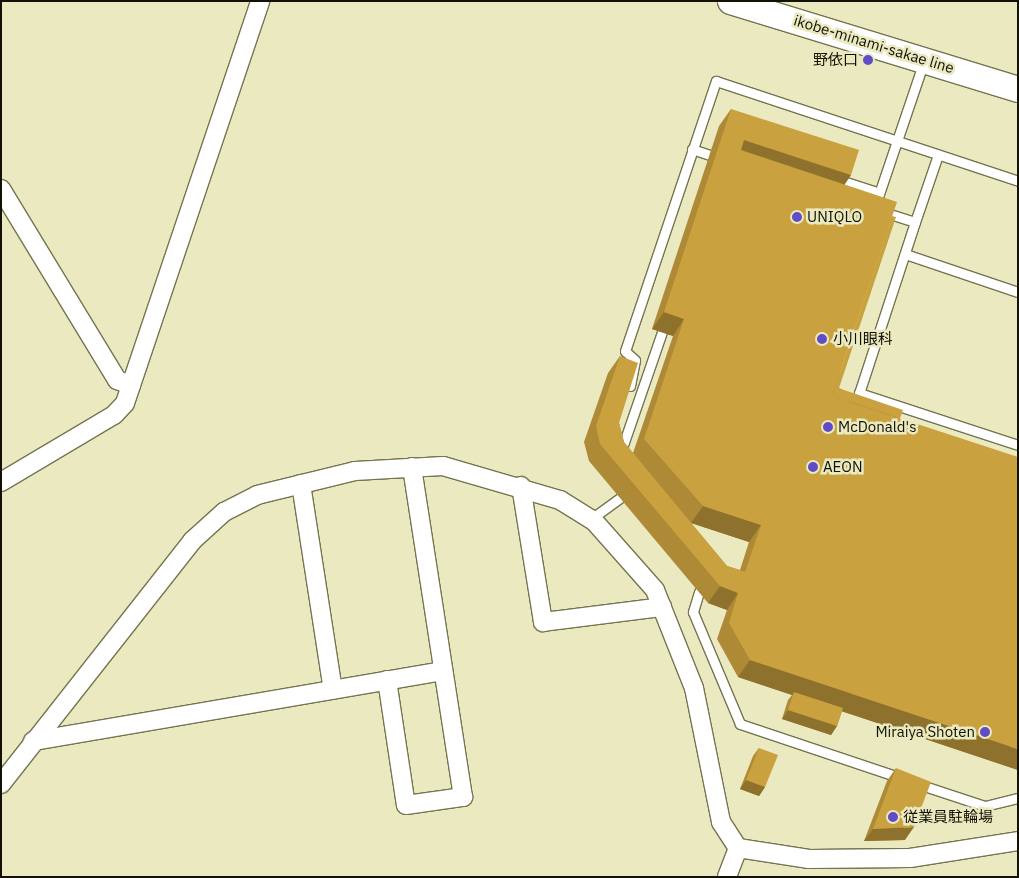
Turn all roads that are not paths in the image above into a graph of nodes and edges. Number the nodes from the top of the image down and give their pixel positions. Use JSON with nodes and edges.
{"nodes":[{"id":1,"x":260,"y":1,"type":"edge"},
{"id":2,"x":730,"y":1,"type":"edge"},
{"id":3,"x":768,"y":6,"type":"edge"},
{"id":4,"x":925,"y":58,"type":"junction"},
{"id":5,"x":1018,"y":89,"type":"edge"},
{"id":6,"x":897,"y":142,"type":"junction"},
{"id":7,"x":692,"y":150,"type":"junction"},
{"id":8,"x":709,"y":155,"type":"dead end"},
{"id":9,"x":938,"y":155,"type":"junction"},
{"id":10,"x":843,"y":181,"type":"edge"},
{"id":11,"x":1018,"y":181,"type":"edge"},
{"id":12,"x":1,"y":189,"type":"edge"},
{"id":13,"x":879,"y":193,"type":"junction"},
{"id":14,"x":915,"y":222,"type":"junction"},
{"id":15,"x":905,"y":254,"type":"junction"},
{"id":16,"x":1018,"y":292,"type":"edge"},
{"id":17,"x":662,"y":332,"type":"dead end"},
{"id":18,"x":131,"y":385,"type":"junction"},
{"id":19,"x":626,"y":398,"type":"edge"},
{"id":20,"x":613,"y":440,"type":"edge"},
{"id":21,"x":1018,"y":445,"type":"edge"},
{"id":22,"x":412,"y":467,"type":"junction"},
{"id":23,"x":1,"y":482,"type":"edge"},
{"id":24,"x":301,"y":484,"type":"junction"},
{"id":25,"x":521,"y":486,"type":"junction"},
{"id":26,"x":620,"y":498,"type":"dead end"},
{"id":27,"x":591,"y":519,"type":"junction"},
{"id":28,"x":699,"y":592,"type":"dead end"},
{"id":29,"x":662,"y":607,"type":"junction"},
{"id":30,"x":442,"y":671,"type":"junction"},
{"id":31,"x":387,"y":680,"type":"junction"},
{"id":32,"x":334,"y":690,"type":"junction"},
{"id":33,"x":33,"y":741,"type":"junction"},
{"id":34,"x":1,"y":784,"type":"edge"},
{"id":35,"x":1018,"y":798,"type":"edge"},
{"id":36,"x":1018,"y":841,"type":"edge"},
{"id":37,"x":736,"y":853,"type":"junction"},
{"id":38,"x":727,"y":877,"type":"edge"}],
"edges":[{"from":1,"to":18,"type":"street"},
{"from":2,"to":3,"type":"main road","name":"ikobe-minami-sakae line"},
{"from":3,"to":4,"type":"main road","name":"ikobe-minami-sakae line"},
{"from":4,"to":5,"type":"main road","name":"ikobe-minami-sakae line"},
{"from":4,"to":6,"type":"lane"},
{"from":6,"to":7,"type":"lane"},
{"from":6,"to":9,"type":"lane"},
{"from":6,"to":13,"type":"lane"},
{"from":7,"to":8,"type":"lane"},
{"from":7,"to":19,"type":"lane"},
{"from":9,"to":11,"type":"lane"},
{"from":9,"to":14,"type":"lane"},
{"from":10,"to":13,"type":"lane"},
{"from":12,"to":18,"type":"street"},
{"from":13,"to":14,"type":"lane"},
{"from":14,"to":15,"type":"lane"},
{"from":15,"to":16,"type":"lane"},
{"from":15,"to":21,"type":"lane"},
{"from":17,"to":20,"type":"lane"},
{"from":18,"to":23,"type":"street"},
{"from":22,"to":24,"type":"street"},
{"from":22,"to":25,"type":"street"},
{"from":22,"to":30,"type":"street"},
{"from":24,"to":32,"type":"street"},
{"from":24,"to":33,"type":"street"},
{"from":25,"to":27,"type":"street"},
{"from":25,"to":29,"type":"street"},
{"from":26,"to":27,"type":"lane"},
{"from":27,"to":29,"type":"street"},
{"from":28,"to":35,"type":"lane"},
{"from":29,"to":37,"type":"street"},
{"from":30,"to":31,"type":"street"},
{"from":30,"to":31,"type":"street"},
{"from":31,"to":32,"type":"street"},
{"from":32,"to":33,"type":"street"},
{"from":33,"to":34,"type":"street"},
{"from":36,"to":37,"type":"street"},
{"from":37,"to":38,"type":"street"}]}
